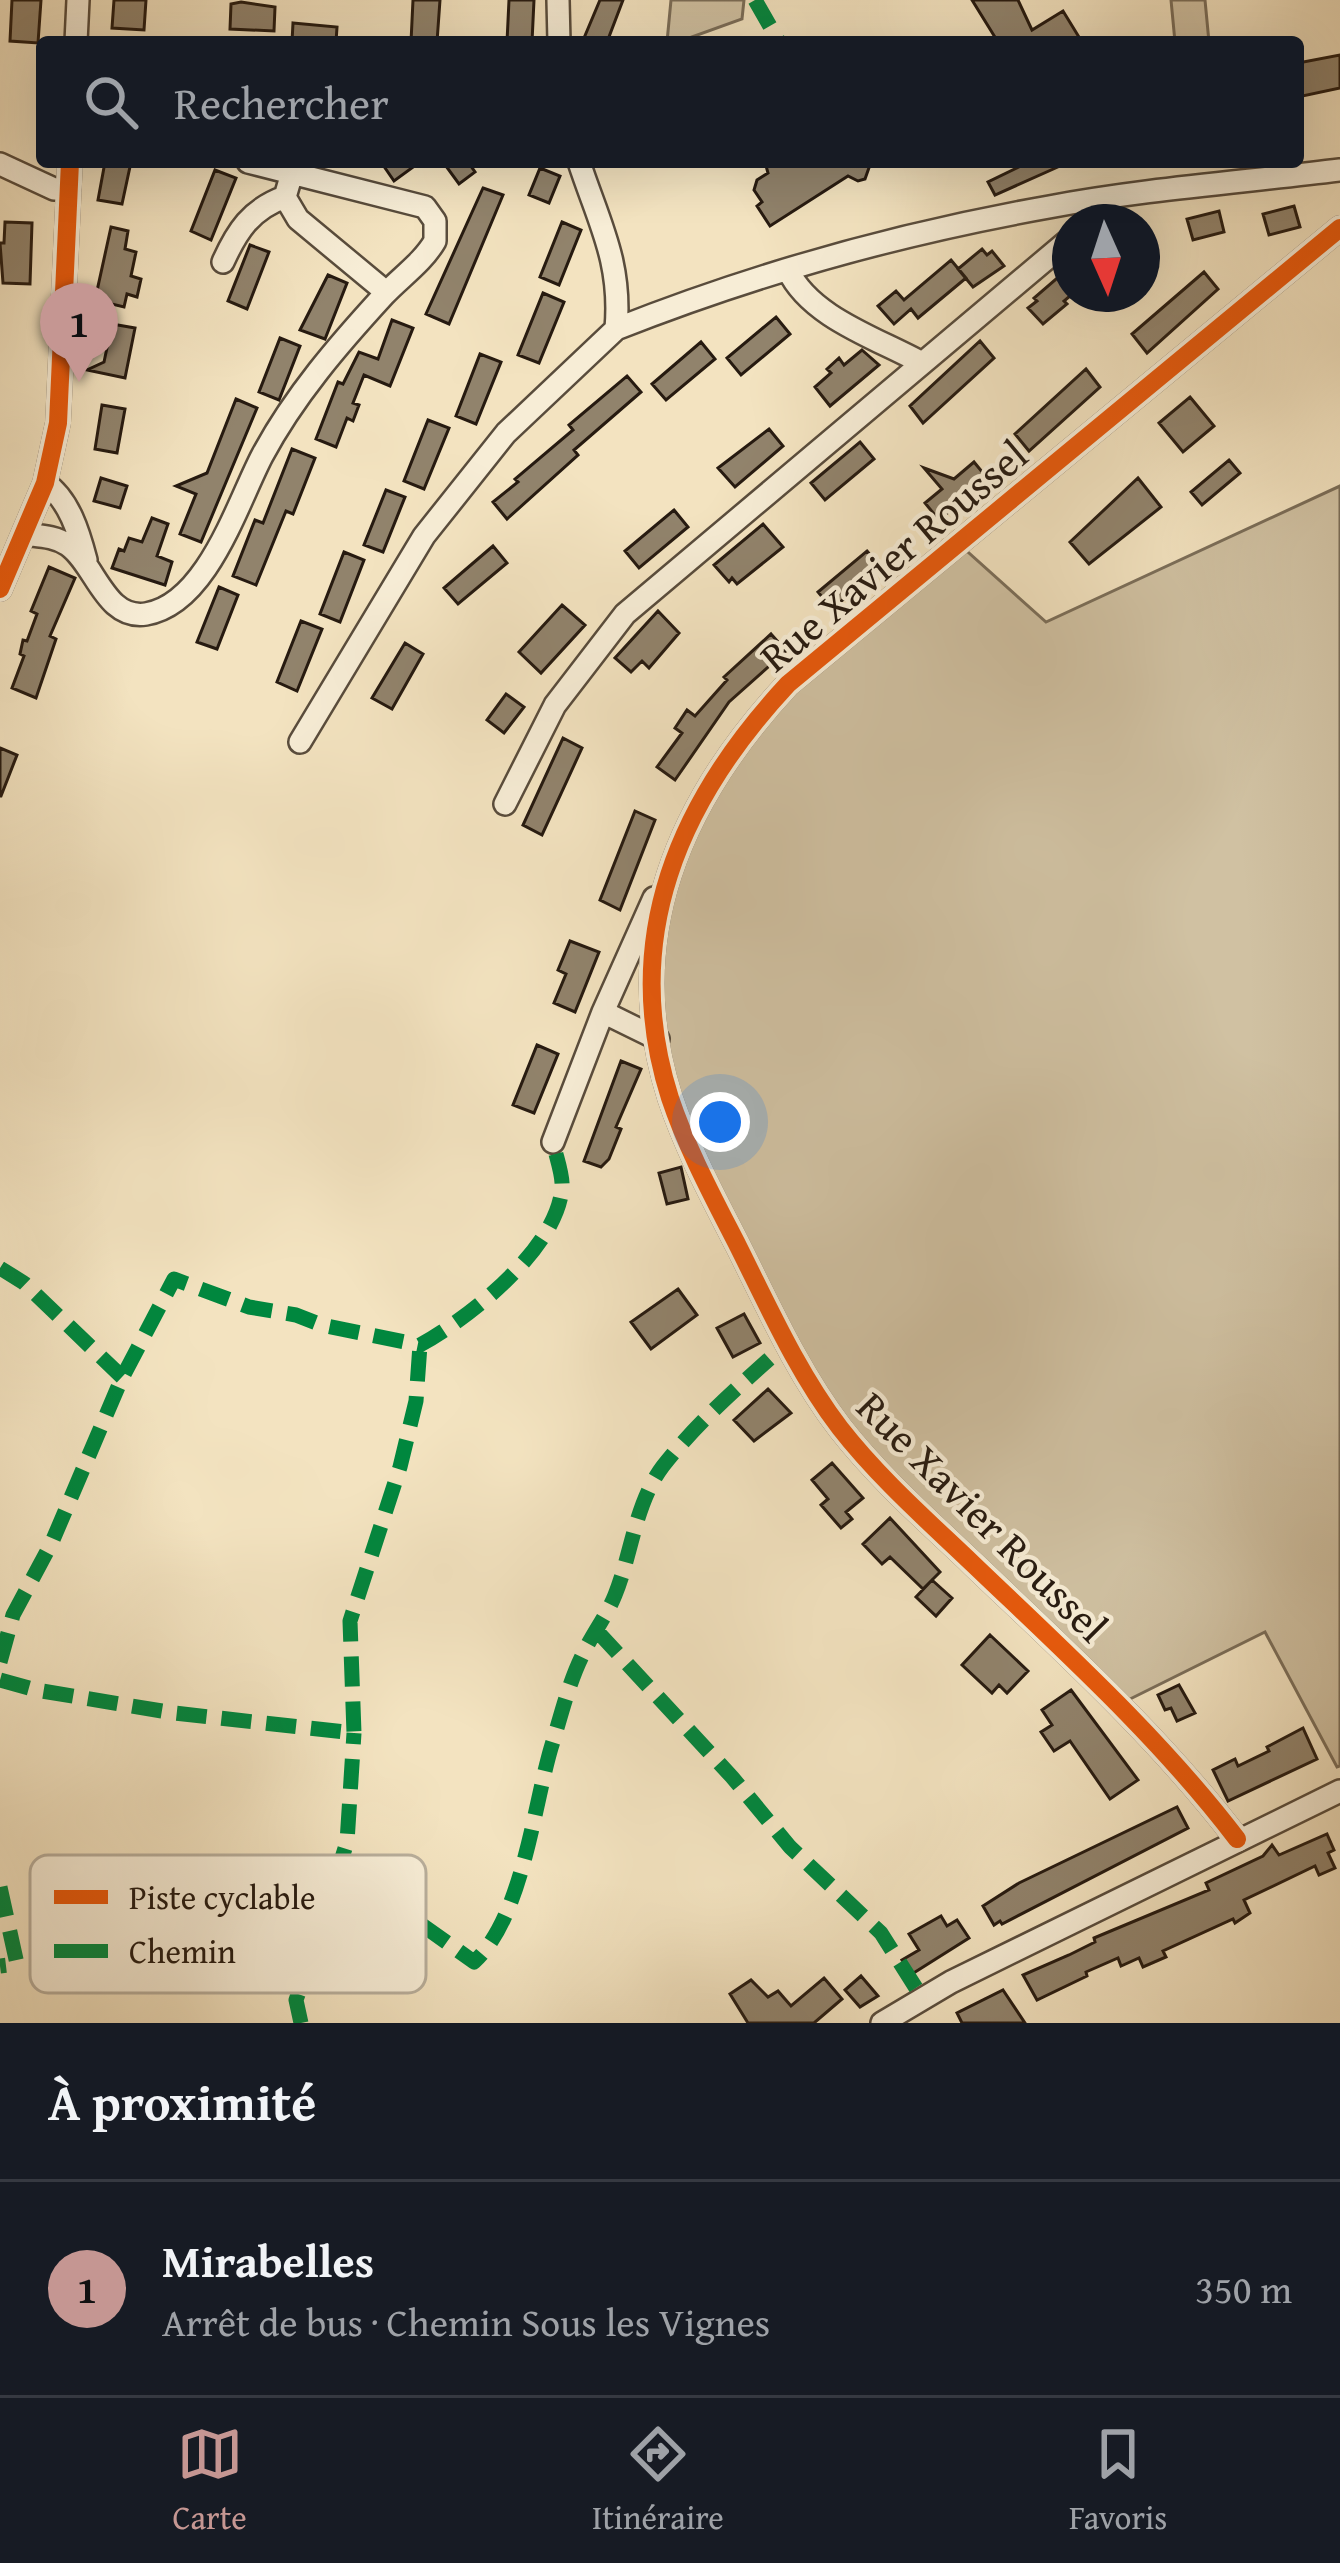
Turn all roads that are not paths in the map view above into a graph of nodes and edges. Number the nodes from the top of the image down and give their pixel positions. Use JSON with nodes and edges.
{"nodes":[{"id":1,"x":78,"y":0,"type":"edge"},
{"id":2,"x":558,"y":0,"type":"edge"},
{"id":3,"x":76,"y":36,"type":"edge"},
{"id":4,"x":559,"y":36,"type":"edge"},
{"id":5,"x":0,"y":164,"type":"edge"},
{"id":6,"x":70,"y":168,"type":"edge"},
{"id":7,"x":272,"y":168,"type":"edge"},
{"id":8,"x":581,"y":168,"type":"edge"},
{"id":9,"x":1329,"y":171,"type":"edge"},
{"id":10,"x":292,"y":173,"type":"junction"},
{"id":11,"x":69,"y":189,"type":"junction"},
{"id":12,"x":1340,"y":193,"type":"edge"},
{"id":13,"x":285,"y":197,"type":"junction"},
{"id":14,"x":1129,"y":204,"type":"edge"},
{"id":15,"x":1047,"y":207,"type":"junction"},
{"id":16,"x":1052,"y":208,"type":"edge"},
{"id":17,"x":1052,"y":221,"type":"edge"},
{"id":18,"x":1340,"y":228,"type":"edge"},
{"id":19,"x":1052,"y":253,"type":"edge"},
{"id":20,"x":223,"y":262,"type":"dead end"},
{"id":21,"x":788,"y":270,"type":"junction"},
{"id":22,"x":386,"y":292,"type":"junction"},
{"id":23,"x":616,"y":328,"type":"junction"},
{"id":24,"x":920,"y":362,"type":"junction"},
{"id":25,"x":45,"y":483,"type":"junction"},
{"id":26,"x":24,"y":534,"type":"junction"},
{"id":27,"x":86,"y":561,"type":"junction"},
{"id":28,"x":0,"y":589,"type":"edge"},
{"id":29,"x":299,"y":742,"type":"dead end"},
{"id":30,"x":505,"y":804,"type":"dead end"},
{"id":31,"x":666,"y":877,"type":"junction"},
{"id":32,"x":603,"y":1012,"type":"junction"},
{"id":33,"x":658,"y":1039,"type":"junction"},
{"id":34,"x":553,"y":1142,"type":"dead end"},
{"id":35,"x":1340,"y":1791,"type":"edge"},
{"id":36,"x":1237,"y":1839,"type":"junction"},
{"id":37,"x":882,"y":2023,"type":"edge"}],
"edges":[{"from":1,"to":3,"type":"street"},
{"from":2,"to":4,"type":"street"},
{"from":5,"to":11,"type":"street"},
{"from":6,"to":11,"type":"street"},
{"from":7,"to":10,"type":"street"},
{"from":8,"to":23,"type":"street"},
{"from":9,"to":12,"type":"street"},
{"from":9,"to":14,"type":"street"},
{"from":10,"to":13,"type":"street"},
{"from":10,"to":22,"type":"street"},
{"from":11,"to":25,"type":"street"},
{"from":13,"to":20,"type":"street"},
{"from":13,"to":22,"type":"street"},
{"from":15,"to":16,"type":"street"},
{"from":15,"to":17,"type":"street"},
{"from":15,"to":21,"type":"street"},
{"from":18,"to":31,"type":"street","name":"Rue Xavier Roussel"},
{"from":19,"to":24,"type":"street"},
{"from":21,"to":23,"type":"street"},
{"from":21,"to":24,"type":"street"},
{"from":22,"to":27,"type":"street"},
{"from":23,"to":29,"type":"street"},
{"from":24,"to":30,"type":"street"},
{"from":25,"to":26,"type":"street"},
{"from":25,"to":27,"type":"street"},
{"from":26,"to":27,"type":"street"},
{"from":26,"to":28,"type":"street"},
{"from":31,"to":32,"type":"street"},
{"from":31,"to":33,"type":"street","name":"Rue Xavier Roussel"},
{"from":32,"to":33,"type":"street"},
{"from":32,"to":34,"type":"street"},
{"from":33,"to":36,"type":"street","name":"Rue Xavier Roussel"},
{"from":35,"to":36,"type":"street"},
{"from":36,"to":37,"type":"street"}]}
